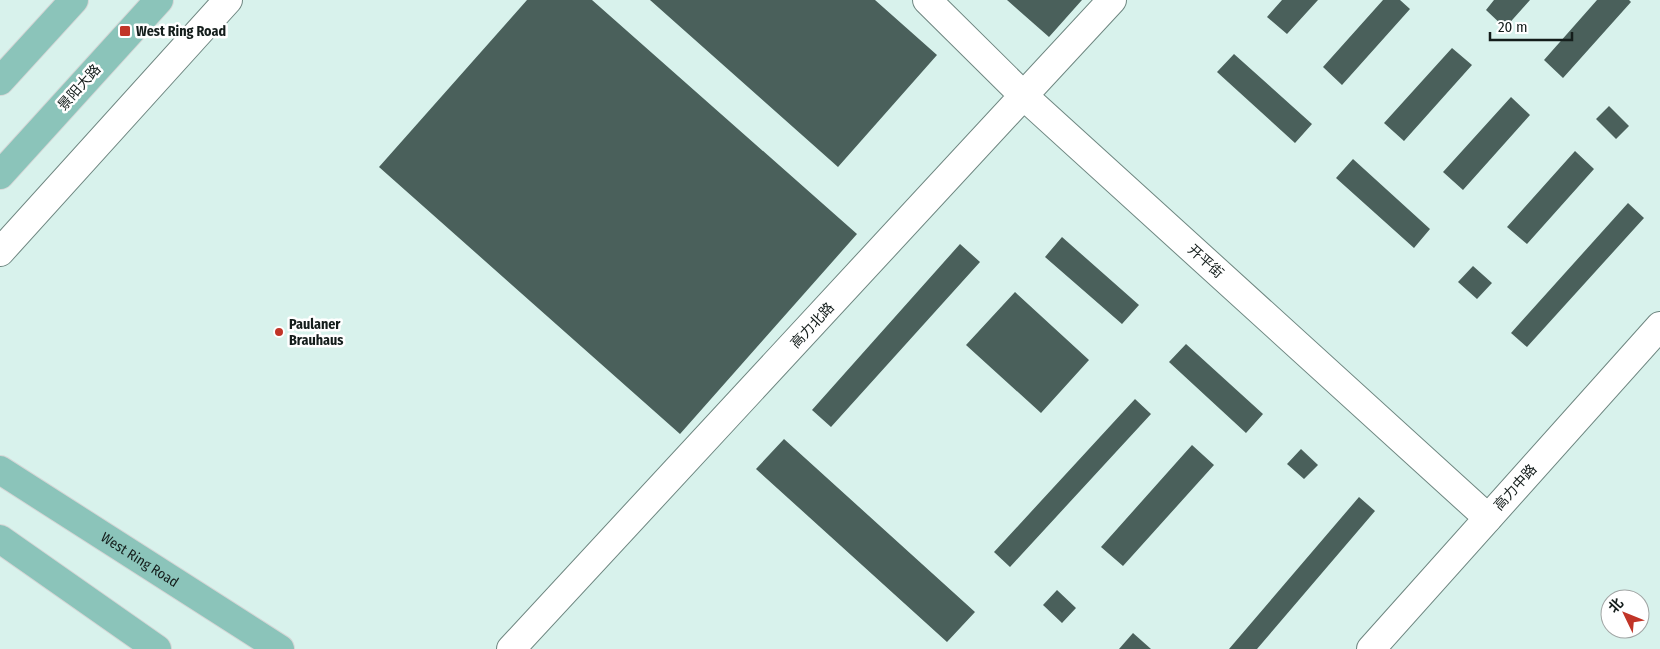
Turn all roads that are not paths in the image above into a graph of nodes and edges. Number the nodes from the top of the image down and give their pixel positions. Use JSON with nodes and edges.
{"nodes":[{"id":1,"x":74,"y":0,"type":"edge"},
{"id":2,"x":159,"y":0,"type":"edge"},
{"id":3,"x":228,"y":0,"type":"edge"},
{"id":4,"x":927,"y":0,"type":"edge"},
{"id":5,"x":1112,"y":0,"type":"edge"},
{"id":6,"x":0,"y":81,"type":"edge"},
{"id":7,"x":1025,"y":97,"type":"junction"},
{"id":8,"x":0,"y":175,"type":"edge"},
{"id":9,"x":0,"y":252,"type":"edge"},
{"id":10,"x":1660,"y":326,"type":"edge"},
{"id":11,"x":0,"y":470,"type":"edge"},
{"id":12,"x":1488,"y":518,"type":"junction"},
{"id":13,"x":0,"y":539,"type":"edge"},
{"id":14,"x":157,"y":649,"type":"edge"},
{"id":15,"x":280,"y":649,"type":"edge"},
{"id":16,"x":511,"y":649,"type":"edge"},
{"id":17,"x":1371,"y":649,"type":"edge"}],
"edges":[{"from":1,"to":6,"type":"main road"},
{"from":2,"to":8,"type":"main road","name":"景阳大路"},
{"from":3,"to":9,"type":"street"},
{"from":4,"to":7,"type":"street","name":"开平街"},
{"from":5,"to":7,"type":"street","name":"高力北路"},
{"from":7,"to":12,"type":"street","name":"开平街"},
{"from":7,"to":16,"type":"street","name":"高力北路"},
{"from":10,"to":12,"type":"street","name":"高力中路"},
{"from":11,"to":15,"type":"main road","name":"West Ring Road"},
{"from":12,"to":17,"type":"street","name":"高力中路"},
{"from":13,"to":14,"type":"main road"}]}
